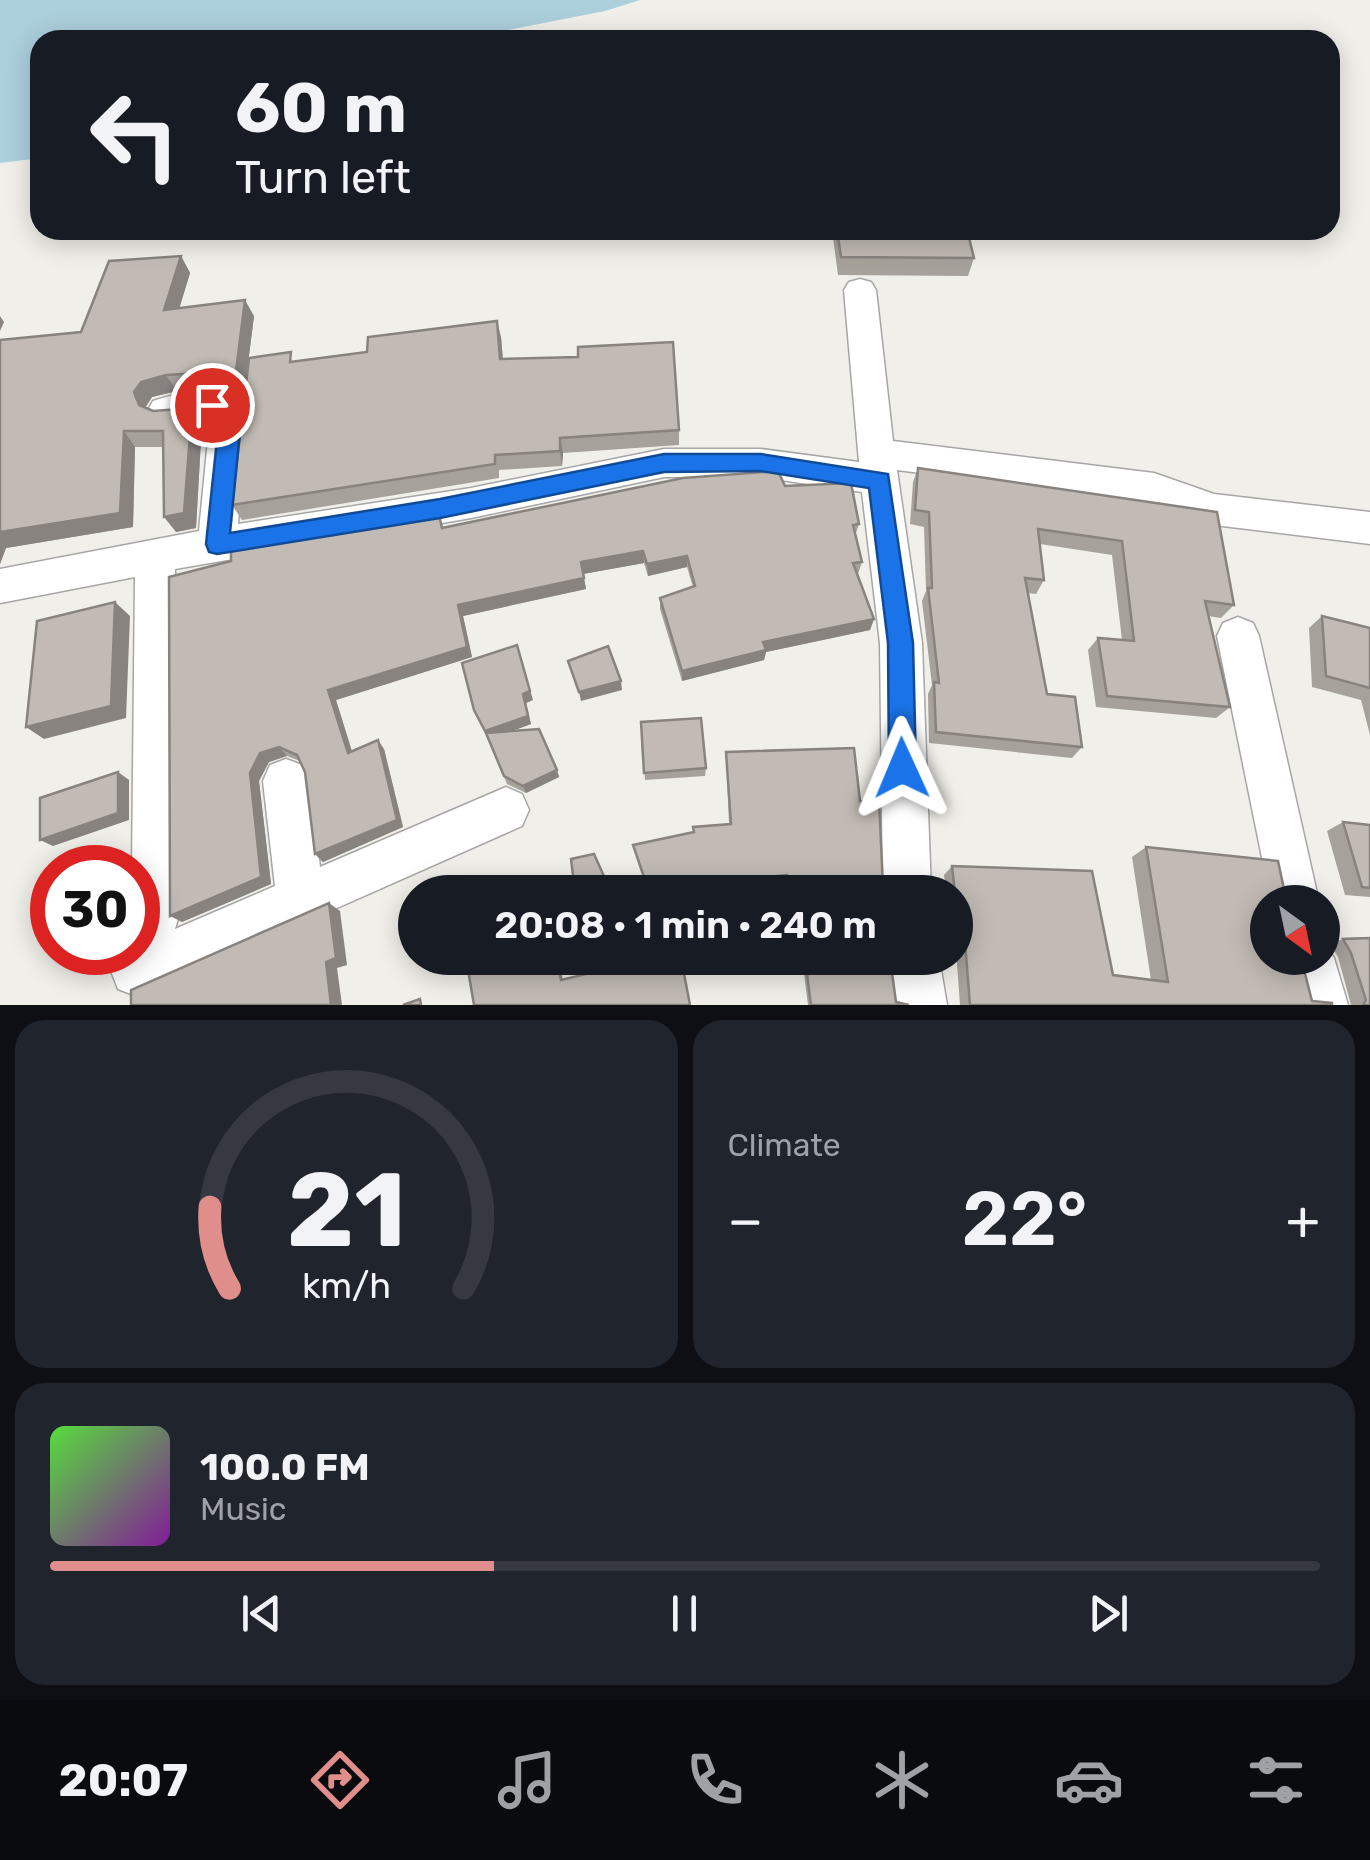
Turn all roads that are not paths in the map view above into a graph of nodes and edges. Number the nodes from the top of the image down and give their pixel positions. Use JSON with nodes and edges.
{"nodes":[{"id":1,"x":860,"y":290,"type":"dead end"},
{"id":2,"x":165,"y":410,"type":"edge"},
{"id":3,"x":878,"y":466,"type":"junction"},
{"id":4,"x":1370,"y":528,"type":"edge"},
{"id":5,"x":217,"y":544,"type":"junction"},
{"id":6,"x":155,"y":558,"type":"junction"},
{"id":7,"x":0,"y":586,"type":"edge"},
{"id":8,"x":1238,"y":636,"type":"dead end"},
{"id":9,"x":286,"y":782,"type":"dead end"},
{"id":10,"x":506,"y":810,"type":"dead end"},
{"id":11,"x":907,"y":875,"type":"edge"},
{"id":12,"x":1290,"y":885,"type":"edge"},
{"id":13,"x":300,"y":898,"type":"junction"},
{"id":14,"x":917,"y":975,"type":"edge"},
{"id":15,"x":1314,"y":975,"type":"edge"},
{"id":16,"x":136,"y":988,"type":"edge"},
{"id":17,"x":921,"y":1005,"type":"edge"},
{"id":18,"x":1322,"y":1005,"type":"edge"}],
"edges":[{"from":1,"to":3,"type":"street"},
{"from":2,"to":5,"type":"street"},
{"from":3,"to":4,"type":"street"},
{"from":3,"to":5,"type":"street"},
{"from":3,"to":11,"type":"street"},
{"from":5,"to":6,"type":"street"},
{"from":6,"to":7,"type":"street"},
{"from":6,"to":16,"type":"street"},
{"from":8,"to":12,"type":"street"},
{"from":9,"to":13,"type":"street"},
{"from":10,"to":13,"type":"street"},
{"from":13,"to":16,"type":"street"},
{"from":14,"to":17,"type":"street"},
{"from":15,"to":18,"type":"street"}]}
